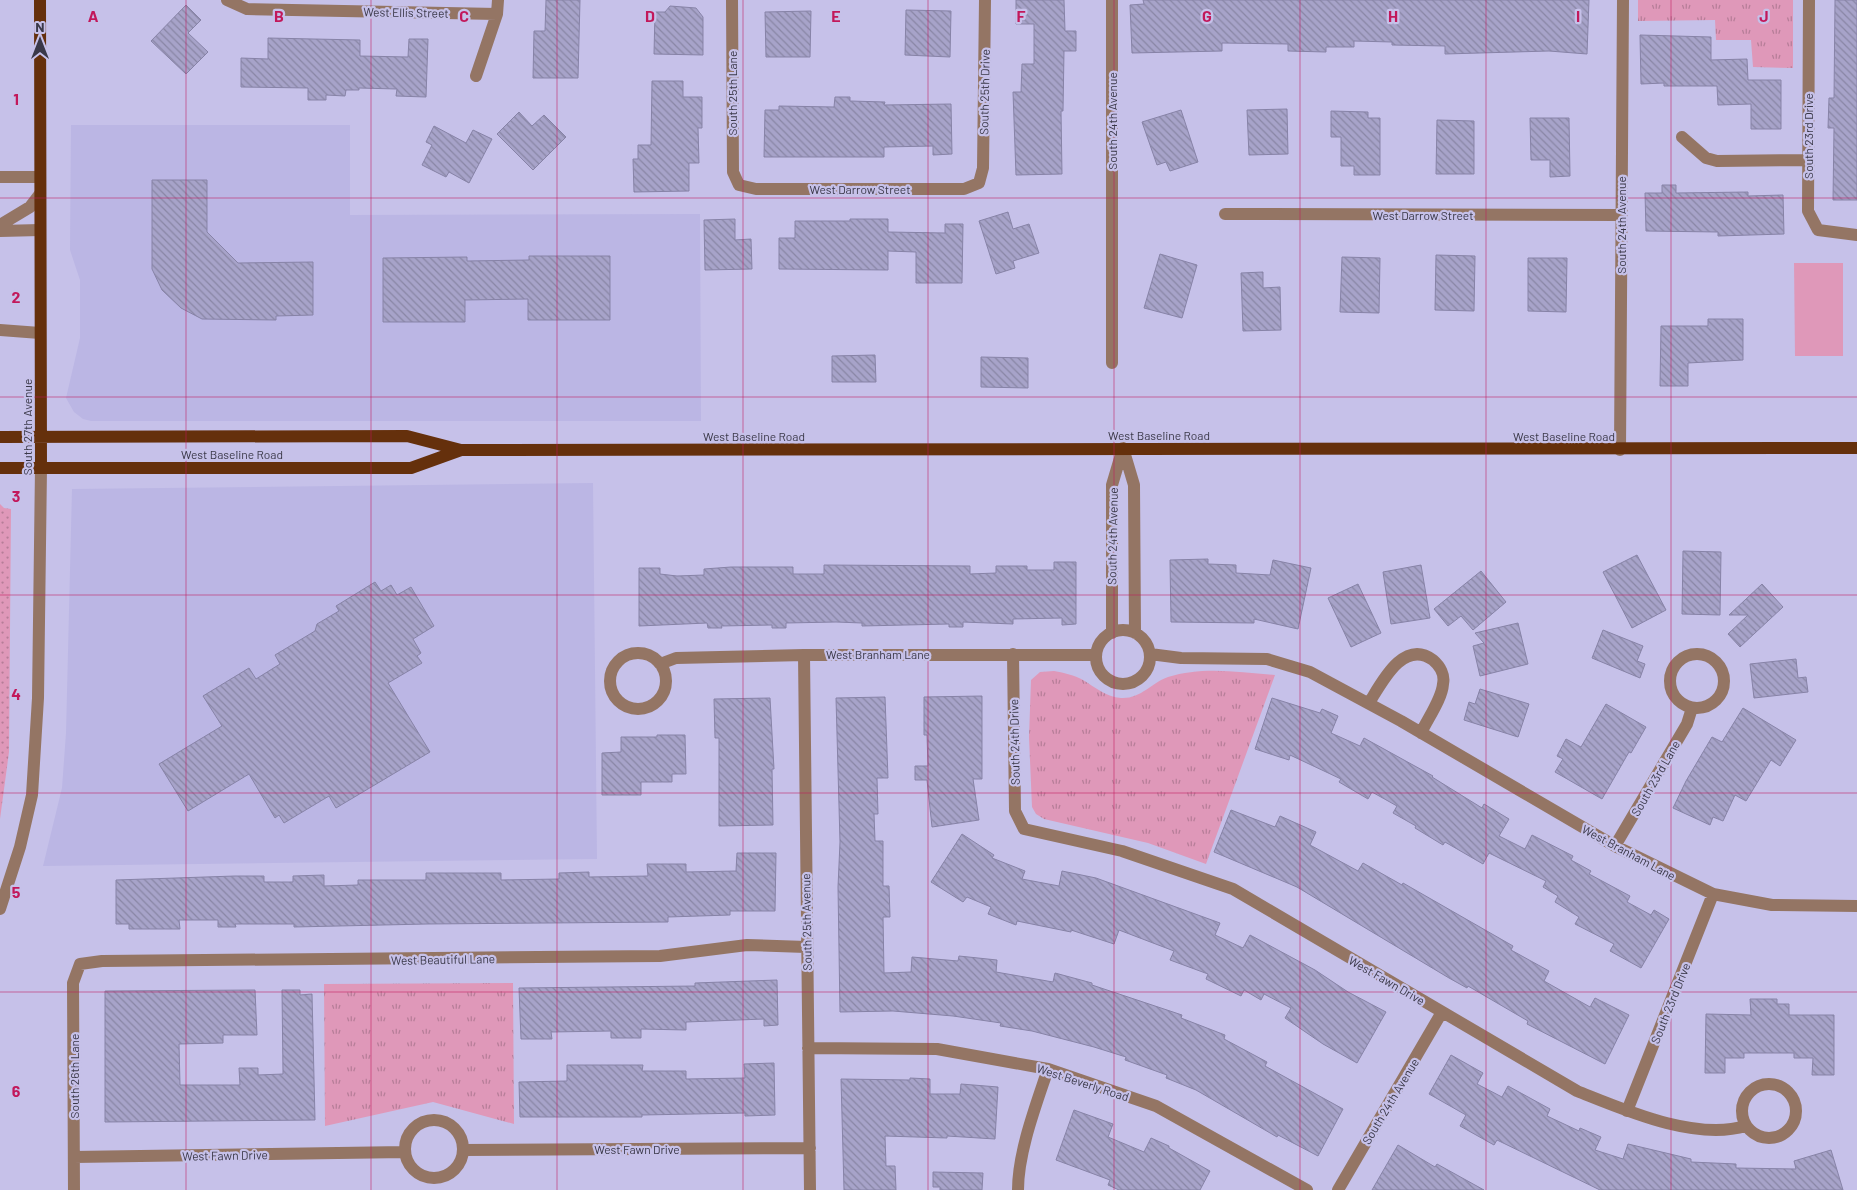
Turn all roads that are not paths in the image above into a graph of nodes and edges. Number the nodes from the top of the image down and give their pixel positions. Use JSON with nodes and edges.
{"nodes":[{"id":1,"x":40,"y":0,"type":"edge"},
{"id":2,"x":228,"y":0,"type":"edge"},
{"id":3,"x":498,"y":0,"type":"edge"},
{"id":4,"x":732,"y":0,"type":"edge"},
{"id":5,"x":985,"y":0,"type":"edge"},
{"id":6,"x":1112,"y":0,"type":"edge"},
{"id":7,"x":1623,"y":0,"type":"edge"},
{"id":8,"x":1809,"y":0,"type":"edge"},
{"id":9,"x":497,"y":14,"type":"junction"},
{"id":10,"x":476,"y":76,"type":"dead end"},
{"id":11,"x":1682,"y":136,"type":"dead end"},
{"id":12,"x":1808,"y":160,"type":"junction"},
{"id":13,"x":0,"y":177,"type":"edge"},
{"id":14,"x":40,"y":177,"type":"junction"},
{"id":15,"x":980,"y":183,"type":"joint"},
{"id":16,"x":739,"y":185,"type":"joint"},
{"id":17,"x":40,"y":194,"type":"junction"},
{"id":18,"x":1225,"y":214,"type":"dead end"},
{"id":19,"x":1621,"y":215,"type":"junction"},
{"id":20,"x":0,"y":225,"type":"edge"},
{"id":21,"x":40,"y":230,"type":"junction"},
{"id":22,"x":0,"y":231,"type":"edge"},
{"id":23,"x":1857,"y":235,"type":"edge"},
{"id":24,"x":0,"y":330,"type":"edge"},
{"id":25,"x":40,"y":333,"type":"junction"},
{"id":26,"x":1112,"y":363,"type":"dead end"},
{"id":27,"x":0,"y":437,"type":"edge"},
{"id":28,"x":41,"y":437,"type":"junction"},
{"id":29,"x":1123,"y":448,"type":"junction"},
{"id":30,"x":1857,"y":448,"type":"edge"},
{"id":31,"x":461,"y":450,"type":"junction"},
{"id":32,"x":1620,"y":450,"type":"junction"},
{"id":33,"x":0,"y":468,"type":"edge"},
{"id":34,"x":41,"y":468,"type":"junction"},
{"id":35,"x":1112,"y":633,"type":"junction"},
{"id":36,"x":1135,"y":633,"type":"junction"},
{"id":37,"x":804,"y":654,"type":"junction"},
{"id":38,"x":1013,"y":654,"type":"junction"},
{"id":39,"x":1150,"y":654,"type":"junction"},
{"id":40,"x":1096,"y":655,"type":"junction"},
{"id":41,"x":660,"y":664,"type":"junction"},
{"id":42,"x":1368,"y":704,"type":"junction"},
{"id":43,"x":1692,"y":708,"type":"junction"},
{"id":44,"x":1421,"y":733,"type":"junction"},
{"id":45,"x":1024,"y":829,"type":"joint"},
{"id":46,"x":1615,"y":846,"type":"junction"},
{"id":47,"x":1713,"y":894,"type":"junction"},
{"id":48,"x":1857,"y":906,"type":"edge"},
{"id":49,"x":0,"y":909,"type":"edge"},
{"id":50,"x":806,"y":947,"type":"junction"},
{"id":51,"x":80,"y":964,"type":"joint"},
{"id":52,"x":1442,"y":1012,"type":"junction"},
{"id":53,"x":808,"y":1048,"type":"junction"},
{"id":54,"x":1048,"y":1069,"type":"junction"},
{"id":55,"x":1627,"y":1111,"type":"junction"},
{"id":56,"x":1746,"y":1126,"type":"junction"},
{"id":57,"x":810,"y":1148,"type":"junction"},
{"id":58,"x":463,"y":1150,"type":"junction"},
{"id":59,"x":406,"y":1152,"type":"junction"},
{"id":60,"x":74,"y":1157,"type":"junction"},
{"id":61,"x":435,"y":1184,"type":"edge"},
{"id":62,"x":74,"y":1190,"type":"edge"},
{"id":63,"x":810,"y":1190,"type":"edge"},
{"id":64,"x":1018,"y":1190,"type":"edge"},
{"id":65,"x":1308,"y":1190,"type":"edge"},
{"id":66,"x":1338,"y":1190,"type":"edge"}],
"edges":[{"from":1,"to":14,"type":"main road","name":"South 27th Avenue"},
{"from":2,"to":9,"type":"street","name":"West Ellis Street"},
{"from":3,"to":9,"type":"street"},
{"from":4,"to":16,"type":"street","name":"South 25th Lane"},
{"from":5,"to":15,"type":"street","name":"South 25th Drive"},
{"from":6,"to":26,"type":"street","name":"South 24th Avenue"},
{"from":7,"to":19,"type":"street","name":"South 24th Avenue"},
{"from":8,"to":12,"type":"street","name":"South 23rd Drive"},
{"from":9,"to":10,"type":"street"},
{"from":11,"to":12,"type":"street"},
{"from":12,"to":23,"type":"street","name":"South 23rd Drive"},
{"from":13,"to":14,"type":"street"},
{"from":14,"to":17,"type":"main road","name":"South 27th Avenue"},
{"from":15,"to":16,"type":"street","name":"West Darrow Street"},
{"from":17,"to":20,"type":"street"},
{"from":17,"to":21,"type":"main road","name":"South 27th Avenue"},
{"from":18,"to":19,"type":"street","name":"West Darrow Street"},
{"from":19,"to":32,"type":"street","name":"South 24th Avenue"},
{"from":21,"to":22,"type":"street"},
{"from":21,"to":25,"type":"main road","name":"South 27th Avenue"},
{"from":24,"to":25,"type":"street"},
{"from":25,"to":28,"type":"main road","name":"South 27th Avenue"},
{"from":27,"to":28,"type":"main road","name":"West Baseline Road"},
{"from":28,"to":31,"type":"main road","name":"West Baseline Road"},
{"from":28,"to":34,"type":"main road","name":"South 27th Avenue"},
{"from":29,"to":31,"type":"main road","name":"West Baseline Road"},
{"from":29,"to":32,"type":"main road","name":"West Baseline Road"},
{"from":29,"to":35,"type":"street","name":"South 24th Avenue"},
{"from":29,"to":36,"type":"street","name":"South 24th Avenue"},
{"from":30,"to":32,"type":"main road","name":"West Baseline Road"},
{"from":31,"to":34,"type":"main road","name":"West Baseline Road"},
{"from":33,"to":34,"type":"main road","name":"West Baseline Road"},
{"from":34,"to":49,"type":"street","name":"South 27th Avenue"},
{"from":35,"to":36,"type":"street"},
{"from":35,"to":40,"type":"street"},
{"from":36,"to":39,"type":"street"},
{"from":37,"to":38,"type":"street","name":"West Branham Lane"},
{"from":37,"to":41,"type":"street","name":"West Branham Lane"},
{"from":37,"to":50,"type":"street","name":"South 25th Avenue"},
{"from":38,"to":40,"type":"street","name":"West Branham Lane"},
{"from":38,"to":45,"type":"street","name":"South 24th Drive"},
{"from":39,"to":40,"type":"street"},
{"from":39,"to":42,"type":"street","name":"West Branham Lane"},
{"from":41,"to":41,"type":"street"},
{"from":42,"to":44,"type":"street","name":"West Branham Lane"},
{"from":42,"to":44,"type":"street"},
{"from":43,"to":43,"type":"street"},
{"from":43,"to":46,"type":"street","name":"South 23rd Lane"},
{"from":44,"to":46,"type":"street","name":"West Branham Lane"},
{"from":45,"to":52,"type":"street","name":"West Fawn Drive"},
{"from":46,"to":47,"type":"street","name":"West Branham Lane"},
{"from":47,"to":48,"type":"street","name":"West Branham Lane"},
{"from":47,"to":55,"type":"street","name":"South 23rd Drive"},
{"from":50,"to":51,"type":"street","name":"West Beautiful Lane"},
{"from":50,"to":53,"type":"street","name":"South 25th Avenue"},
{"from":51,"to":60,"type":"street","name":"South 26th Lane"},
{"from":52,"to":55,"type":"street","name":"West Fawn Drive"},
{"from":52,"to":66,"type":"street","name":"South 24th Avenue"},
{"from":53,"to":54,"type":"street","name":"West Beverly Road"},
{"from":53,"to":57,"type":"street","name":"South 25th Avenue"},
{"from":54,"to":64,"type":"street"},
{"from":54,"to":65,"type":"street","name":"West Beverly Road"},
{"from":55,"to":56,"type":"street","name":"West Fawn Drive"},
{"from":56,"to":56,"type":"street"},
{"from":57,"to":58,"type":"street","name":"West Fawn Drive"},
{"from":57,"to":63,"type":"street","name":"South 25th Avenue"},
{"from":58,"to":59,"type":"street"},
{"from":58,"to":61,"type":"street"},
{"from":59,"to":60,"type":"street","name":"West Fawn Drive"},
{"from":59,"to":61,"type":"street"},
{"from":60,"to":62,"type":"street","name":"South 26th Lane"}]}
